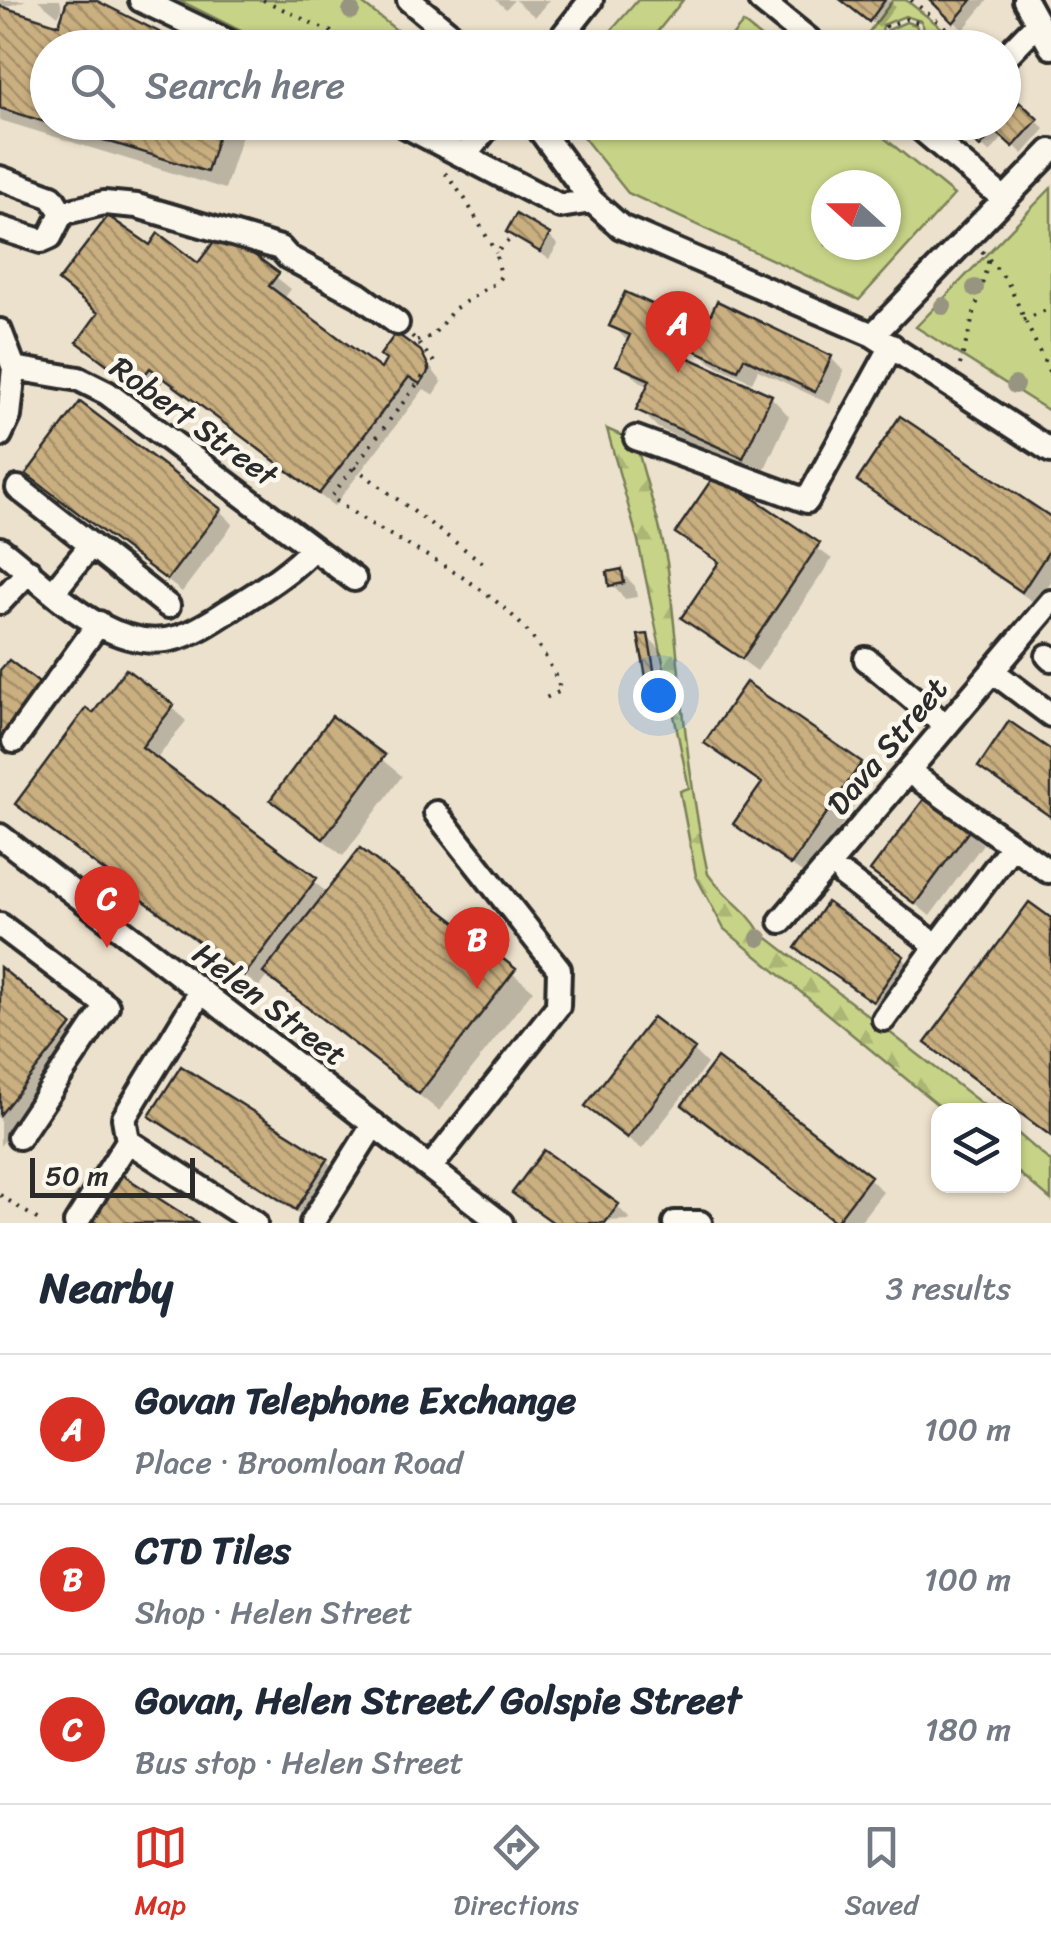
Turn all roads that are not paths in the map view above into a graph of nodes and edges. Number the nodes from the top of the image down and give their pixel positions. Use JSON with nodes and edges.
{"nodes":[{"id":1,"x":141,"y":0,"type":"edge"},
{"id":2,"x":591,"y":0,"type":"edge"},
{"id":3,"x":760,"y":0,"type":"edge"},
{"id":4,"x":1025,"y":0,"type":"edge"},
{"id":5,"x":417,"y":6,"type":"edge"},
{"id":6,"x":1037,"y":24,"type":"junction"},
{"id":7,"x":204,"y":30,"type":"edge"},
{"id":8,"x":446,"y":30,"type":"edge"},
{"id":9,"x":567,"y":30,"type":"edge"},
{"id":10,"x":797,"y":30,"type":"edge"},
{"id":11,"x":1021,"y":40,"type":"edge"},
{"id":12,"x":1051,"y":47,"type":"edge"},
{"id":13,"x":435,"y":140,"type":"edge"},
{"id":14,"x":477,"y":140,"type":"edge"},
{"id":15,"x":547,"y":140,"type":"edge"},
{"id":16,"x":935,"y":140,"type":"edge"},
{"id":17,"x":1051,"y":151,"type":"edge"},
{"id":18,"x":465,"y":155,"type":"junction"},
{"id":19,"x":0,"y":178,"type":"edge"},
{"id":20,"x":1004,"y":200,"type":"junction"},
{"id":21,"x":592,"y":202,"type":"junction"},
{"id":22,"x":62,"y":213,"type":"junction"},
{"id":23,"x":0,"y":228,"type":"edge"},
{"id":24,"x":397,"y":322,"type":"road end"},
{"id":25,"x":0,"y":331,"type":"edge"},
{"id":26,"x":883,"y":341,"type":"junction"},
{"id":27,"x":14,"y":368,"type":"junction"},
{"id":28,"x":0,"y":435,"type":"edge"},
{"id":29,"x":636,"y":438,"type":"dead end"},
{"id":30,"x":1051,"y":452,"type":"edge"},
{"id":31,"x":18,"y":488,"type":"dead end"},
{"id":32,"x":91,"y":545,"type":"junction"},
{"id":33,"x":0,"y":548,"type":"edge"},
{"id":34,"x":313,"y":548,"type":"junction"},
{"id":35,"x":29,"y":571,"type":"junction"},
{"id":36,"x":354,"y":579,"type":"dead end"},
{"id":37,"x":54,"y":590,"type":"junction"},
{"id":38,"x":0,"y":602,"type":"edge"},
{"id":39,"x":1051,"y":602,"type":"edge"},
{"id":40,"x":168,"y":606,"type":"dead end"},
{"id":41,"x":100,"y":624,"type":"junction"},
{"id":42,"x":866,"y":659,"type":"dead end"},
{"id":43,"x":992,"y":672,"type":"junction"},
{"id":44,"x":1051,"y":715,"type":"edge"},
{"id":45,"x":946,"y":726,"type":"junction"},
{"id":46,"x":14,"y":741,"type":"dead end"},
{"id":47,"x":908,"y":772,"type":"junction"},
{"id":48,"x":436,"y":813,"type":"dead end"},
{"id":49,"x":0,"y":836,"type":"edge"},
{"id":50,"x":1012,"y":846,"type":"junction"},
{"id":51,"x":837,"y":869,"type":"junction"},
{"id":52,"x":1048,"y":871,"type":"dead end"},
{"id":53,"x":781,"y":921,"type":"dead end"},
{"id":54,"x":0,"y":925,"type":"edge"},
{"id":55,"x":938,"y":946,"type":"junction"},
{"id":56,"x":200,"y":993,"type":"junction"},
{"id":57,"x":884,"y":1019,"type":"dead end"},
{"id":58,"x":374,"y":1124,"type":"junction"},
{"id":59,"x":19,"y":1137,"type":"dead end"},
{"id":60,"x":128,"y":1141,"type":"junction"},
{"id":61,"x":430,"y":1168,"type":"junction"},
{"id":62,"x":76,"y":1223,"type":"edge"},
{"id":63,"x":256,"y":1223,"type":"edge"},
{"id":64,"x":312,"y":1223,"type":"edge"},
{"id":65,"x":501,"y":1223,"type":"edge"},
{"id":66,"x":675,"y":1223,"type":"edge"},
{"id":67,"x":700,"y":1223,"type":"edge"}],
"edges":[{"from":1,"to":7,"type":"street"},
{"from":2,"to":9,"type":"street"},
{"from":3,"to":10,"type":"street"},
{"from":4,"to":6,"type":"street"},
{"from":5,"to":8,"type":"street"},
{"from":6,"to":11,"type":"street"},
{"from":6,"to":12,"type":"street"},
{"from":13,"to":18,"type":"street"},
{"from":14,"to":18,"type":"street"},
{"from":15,"to":21,"type":"street"},
{"from":16,"to":20,"type":"street"},
{"from":17,"to":20,"type":"street"},
{"from":18,"to":21,"type":"street"},
{"from":19,"to":22,"type":"street"},
{"from":20,"to":26,"type":"street"},
{"from":21,"to":26,"type":"street"},
{"from":22,"to":23,"type":"street"},
{"from":22,"to":24,"type":"street"},
{"from":25,"to":27,"type":"street"},
{"from":26,"to":29,"type":"street"},
{"from":26,"to":30,"type":"street"},
{"from":27,"to":28,"type":"street"},
{"from":27,"to":34,"type":"street","name":"Robert Street"},
{"from":31,"to":32,"type":"street"},
{"from":32,"to":37,"type":"street"},
{"from":32,"to":40,"type":"street"},
{"from":33,"to":35,"type":"street"},
{"from":34,"to":36,"type":"street","name":"Robert Street"},
{"from":34,"to":41,"type":"street"},
{"from":35,"to":37,"type":"street"},
{"from":35,"to":38,"type":"street"},
{"from":37,"to":41,"type":"street"},
{"from":39,"to":43,"type":"street","name":"Dava Street"},
{"from":41,"to":46,"type":"street"},
{"from":42,"to":45,"type":"street"},
{"from":43,"to":44,"type":"street","name":"Dava Street"},
{"from":43,"to":45,"type":"street","name":"Dava Street"},
{"from":45,"to":47,"type":"street","name":"Dava Street"},
{"from":47,"to":50,"type":"street"},
{"from":47,"to":51,"type":"street","name":"Dava Street"},
{"from":48,"to":61,"type":"street"},
{"from":49,"to":56,"type":"street","name":"Helen Street"},
{"from":50,"to":52,"type":"street"},
{"from":50,"to":55,"type":"street"},
{"from":51,"to":53,"type":"street","name":"Dava Street"},
{"from":51,"to":55,"type":"street"},
{"from":54,"to":59,"type":"street"},
{"from":55,"to":57,"type":"street"},
{"from":56,"to":58,"type":"street","name":"Helen Street"},
{"from":56,"to":60,"type":"street"},
{"from":58,"to":61,"type":"street","name":"Helen Street"},
{"from":58,"to":64,"type":"street"},
{"from":60,"to":62,"type":"street"},
{"from":60,"to":63,"type":"street"},
{"from":61,"to":65,"type":"street","name":"Helen Street"},
{"from":66,"to":67,"type":"street"}]}
